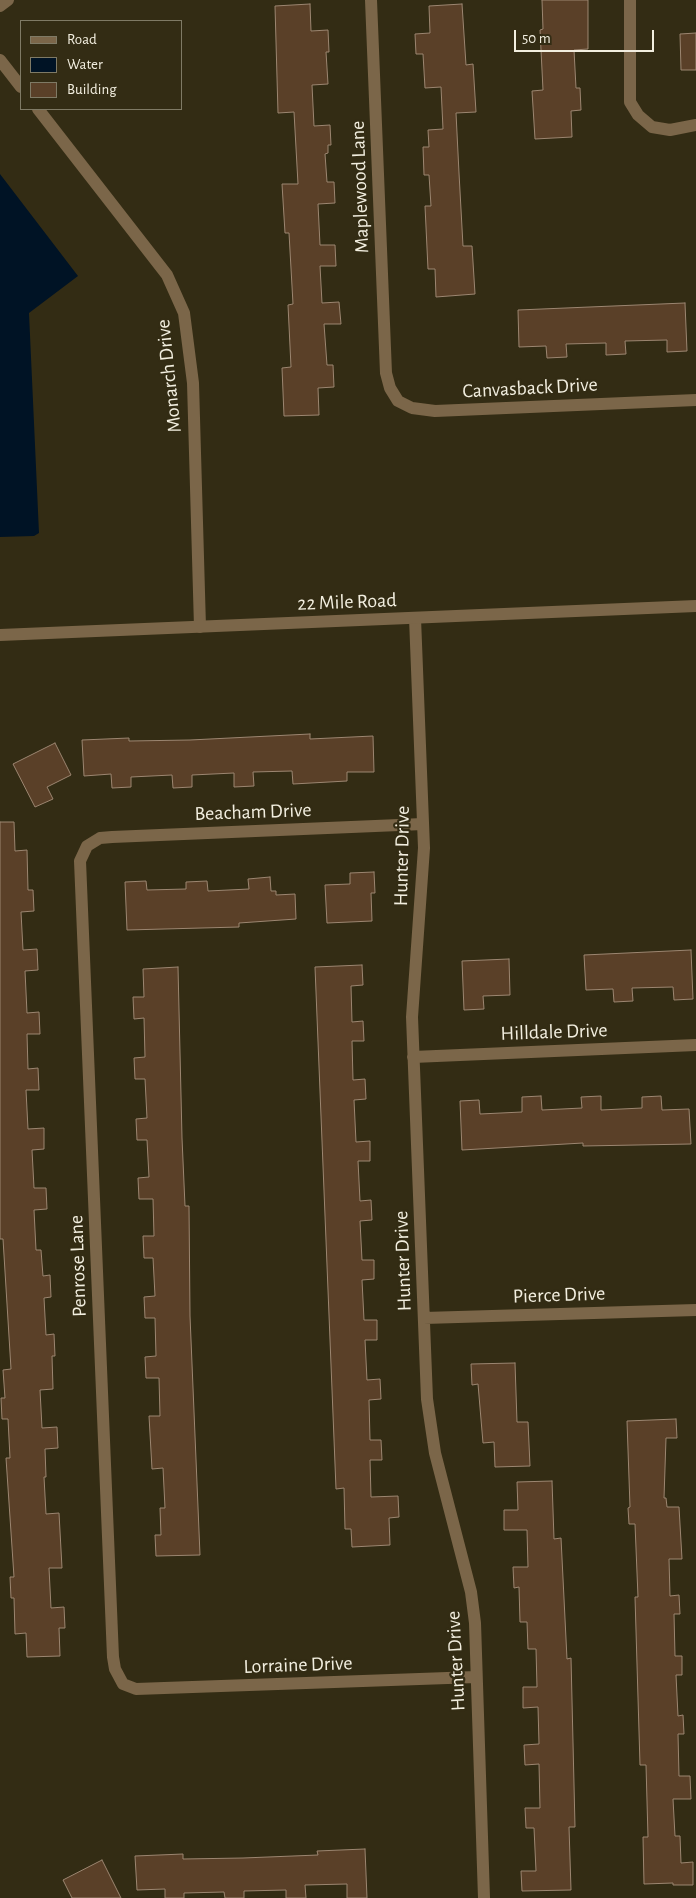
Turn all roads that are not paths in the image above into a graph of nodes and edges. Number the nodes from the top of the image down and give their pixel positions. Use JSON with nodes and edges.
{"nodes":[{"id":1,"x":8,"y":0,"type":"edge"},
{"id":2,"x":371,"y":0,"type":"edge"},
{"id":3,"x":630,"y":0,"type":"edge"},
{"id":4,"x":0,"y":6,"type":"edge"},
{"id":5,"x":0,"y":60,"type":"edge"},
{"id":6,"x":20,"y":86,"type":"edge"},
{"id":7,"x":39,"y":110,"type":"edge"},
{"id":8,"x":691,"y":126,"type":"edge"},
{"id":9,"x":386,"y":373,"type":"joint"},
{"id":10,"x":696,"y":400,"type":"edge"},
{"id":11,"x":696,"y":606,"type":"edge"},
{"id":12,"x":415,"y":618,"type":"junction"},
{"id":13,"x":200,"y":627,"type":"junction"},
{"id":14,"x":0,"y":635,"type":"edge"},
{"id":15,"x":423,"y":824,"type":"junction"},
{"id":16,"x":86,"y":846,"type":"joint"},
{"id":17,"x":696,"y":1045,"type":"edge"},
{"id":18,"x":413,"y":1057,"type":"junction"},
{"id":19,"x":696,"y":1310,"type":"edge"},
{"id":20,"x":424,"y":1318,"type":"junction"},
{"id":21,"x":476,"y":1676,"type":"junction"},
{"id":22,"x":123,"y":1684,"type":"joint"},
{"id":23,"x":484,"y":1898,"type":"edge"}],
"edges":[{"from":1,"to":4,"type":"street"},
{"from":2,"to":9,"type":"street","name":"Maplewood Lane"},
{"from":3,"to":8,"type":"street"},
{"from":5,"to":6,"type":"street"},
{"from":7,"to":13,"type":"street","name":"Monarch Drive"},
{"from":9,"to":10,"type":"street","name":"Canvasback Drive"},
{"from":11,"to":12,"type":"street","name":"22 Mile Road"},
{"from":12,"to":13,"type":"street","name":"22 Mile Road"},
{"from":12,"to":15,"type":"street","name":"Hunter Drive"},
{"from":13,"to":14,"type":"street","name":"22 Mile Road"},
{"from":15,"to":16,"type":"street","name":"Beacham Drive"},
{"from":15,"to":18,"type":"street","name":"Hunter Drive"},
{"from":16,"to":22,"type":"street","name":"Penrose Lane"},
{"from":17,"to":18,"type":"street","name":"Hilldale Drive"},
{"from":18,"to":20,"type":"street","name":"Hunter Drive"},
{"from":19,"to":20,"type":"street","name":"Pierce Drive"},
{"from":20,"to":21,"type":"street","name":"Hunter Drive"},
{"from":21,"to":22,"type":"street","name":"Lorraine Drive"},
{"from":21,"to":23,"type":"street","name":"Hunter Drive"}]}
